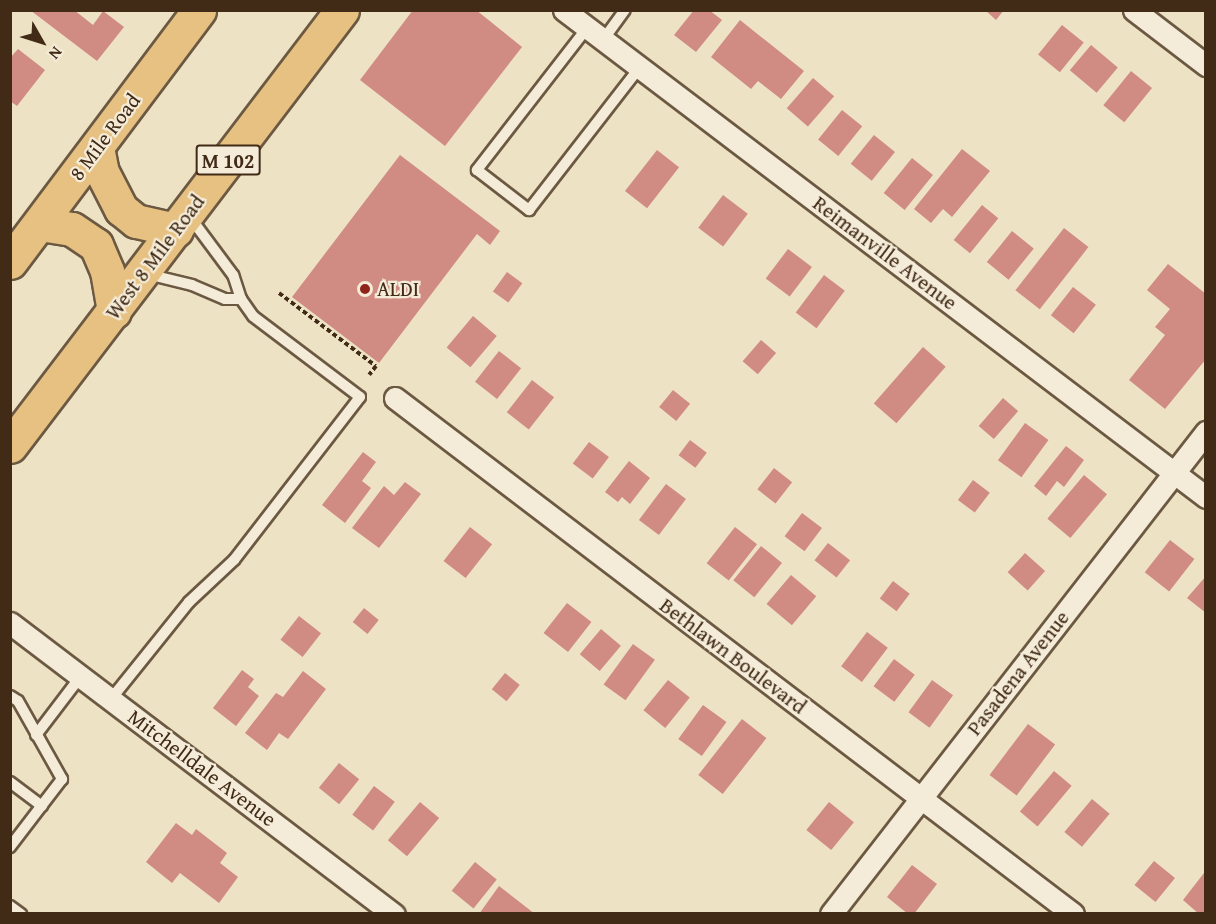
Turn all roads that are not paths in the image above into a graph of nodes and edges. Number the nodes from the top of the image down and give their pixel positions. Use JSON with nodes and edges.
{"nodes":[{"id":1,"x":199,"y":10,"type":"edge"},
{"id":2,"x":342,"y":10,"type":"edge"},
{"id":3,"x":564,"y":10,"type":"edge"},
{"id":4,"x":625,"y":10,"type":"edge"},
{"id":5,"x":1134,"y":10,"type":"edge"},
{"id":6,"x":595,"y":34,"type":"junction"},
{"id":7,"x":1206,"y":65,"type":"edge"},
{"id":8,"x":640,"y":67,"type":"junction"},
{"id":9,"x":97,"y":147,"type":"junction"},
{"id":10,"x":182,"y":222,"type":"junction"},
{"id":11,"x":21,"y":242,"type":"edge"},
{"id":12,"x":143,"y":273,"type":"junction"},
{"id":13,"x":241,"y":299,"type":"junction"},
{"id":14,"x":114,"y":310,"type":"junction"},
{"id":15,"x":394,"y":398,"type":"dead end"},
{"id":16,"x":1206,"y":432,"type":"edge"},
{"id":17,"x":10,"y":446,"type":"edge"},
{"id":18,"x":1174,"y":473,"type":"junction"},
{"id":19,"x":1206,"y":497,"type":"edge"},
{"id":20,"x":10,"y":623,"type":"edge"},
{"id":21,"x":81,"y":676,"type":"junction"},
{"id":22,"x":10,"y":696,"type":"edge"},
{"id":23,"x":111,"y":699,"type":"junction"},
{"id":24,"x":36,"y":735,"type":"junction"},
{"id":25,"x":10,"y":782,"type":"edge"},
{"id":26,"x":920,"y":798,"type":"junction"},
{"id":27,"x":42,"y":806,"type":"junction"},
{"id":28,"x":10,"y":847,"type":"edge"},
{"id":29,"x":10,"y":906,"type":"edge"},
{"id":30,"x":21,"y":914,"type":"edge"},
{"id":31,"x":394,"y":914,"type":"edge"},
{"id":32,"x":831,"y":914,"type":"edge"},
{"id":33,"x":1072,"y":914,"type":"edge"}],
"edges":[{"from":1,"to":9,"type":"highway","name":"8 Mile Road"},
{"from":2,"to":10,"type":"highway","name":"West 8 Mile Road","number":"M 102"},
{"from":3,"to":6,"type":"street","name":"Reimanville Avenue"},
{"from":4,"to":6,"type":"lane"},
{"from":5,"to":7,"type":"street"},
{"from":6,"to":8,"type":"street","name":"Reimanville Avenue"},
{"from":6,"to":8,"type":"lane"},
{"from":8,"to":18,"type":"street","name":"Reimanville Avenue"},
{"from":9,"to":10,"type":"highway"},
{"from":9,"to":11,"type":"highway","name":"8 Mile Road"},
{"from":10,"to":12,"type":"highway","name":"West 8 Mile Road","number":"M 102"},
{"from":10,"to":13,"type":"lane"},
{"from":11,"to":14,"type":"highway"},
{"from":12,"to":13,"type":"lane"},
{"from":12,"to":14,"type":"highway","name":"West 8 Mile Road","number":"M 102"},
{"from":13,"to":23,"type":"lane"},
{"from":14,"to":17,"type":"highway","name":"West 8 Mile Road","number":"M 102"},
{"from":15,"to":26,"type":"street","name":"Bethlawn Boulevard"},
{"from":16,"to":18,"type":"street","name":"Pasadena Avenue"},
{"from":18,"to":19,"type":"street","name":"Reimanville Avenue"},
{"from":18,"to":26,"type":"street","name":"Pasadena Avenue"},
{"from":20,"to":21,"type":"street","name":"Mitchelldale Avenue"},
{"from":21,"to":23,"type":"street","name":"Mitchelldale Avenue"},
{"from":21,"to":24,"type":"lane"},
{"from":22,"to":24,"type":"lane"},
{"from":23,"to":31,"type":"street","name":"Mitchelldale Avenue"},
{"from":24,"to":27,"type":"lane"},
{"from":25,"to":27,"type":"lane"},
{"from":26,"to":32,"type":"street","name":"Pasadena Avenue"},
{"from":26,"to":33,"type":"street","name":"Bethlawn Boulevard"},
{"from":27,"to":28,"type":"lane"},
{"from":29,"to":30,"type":"lane"}]}
